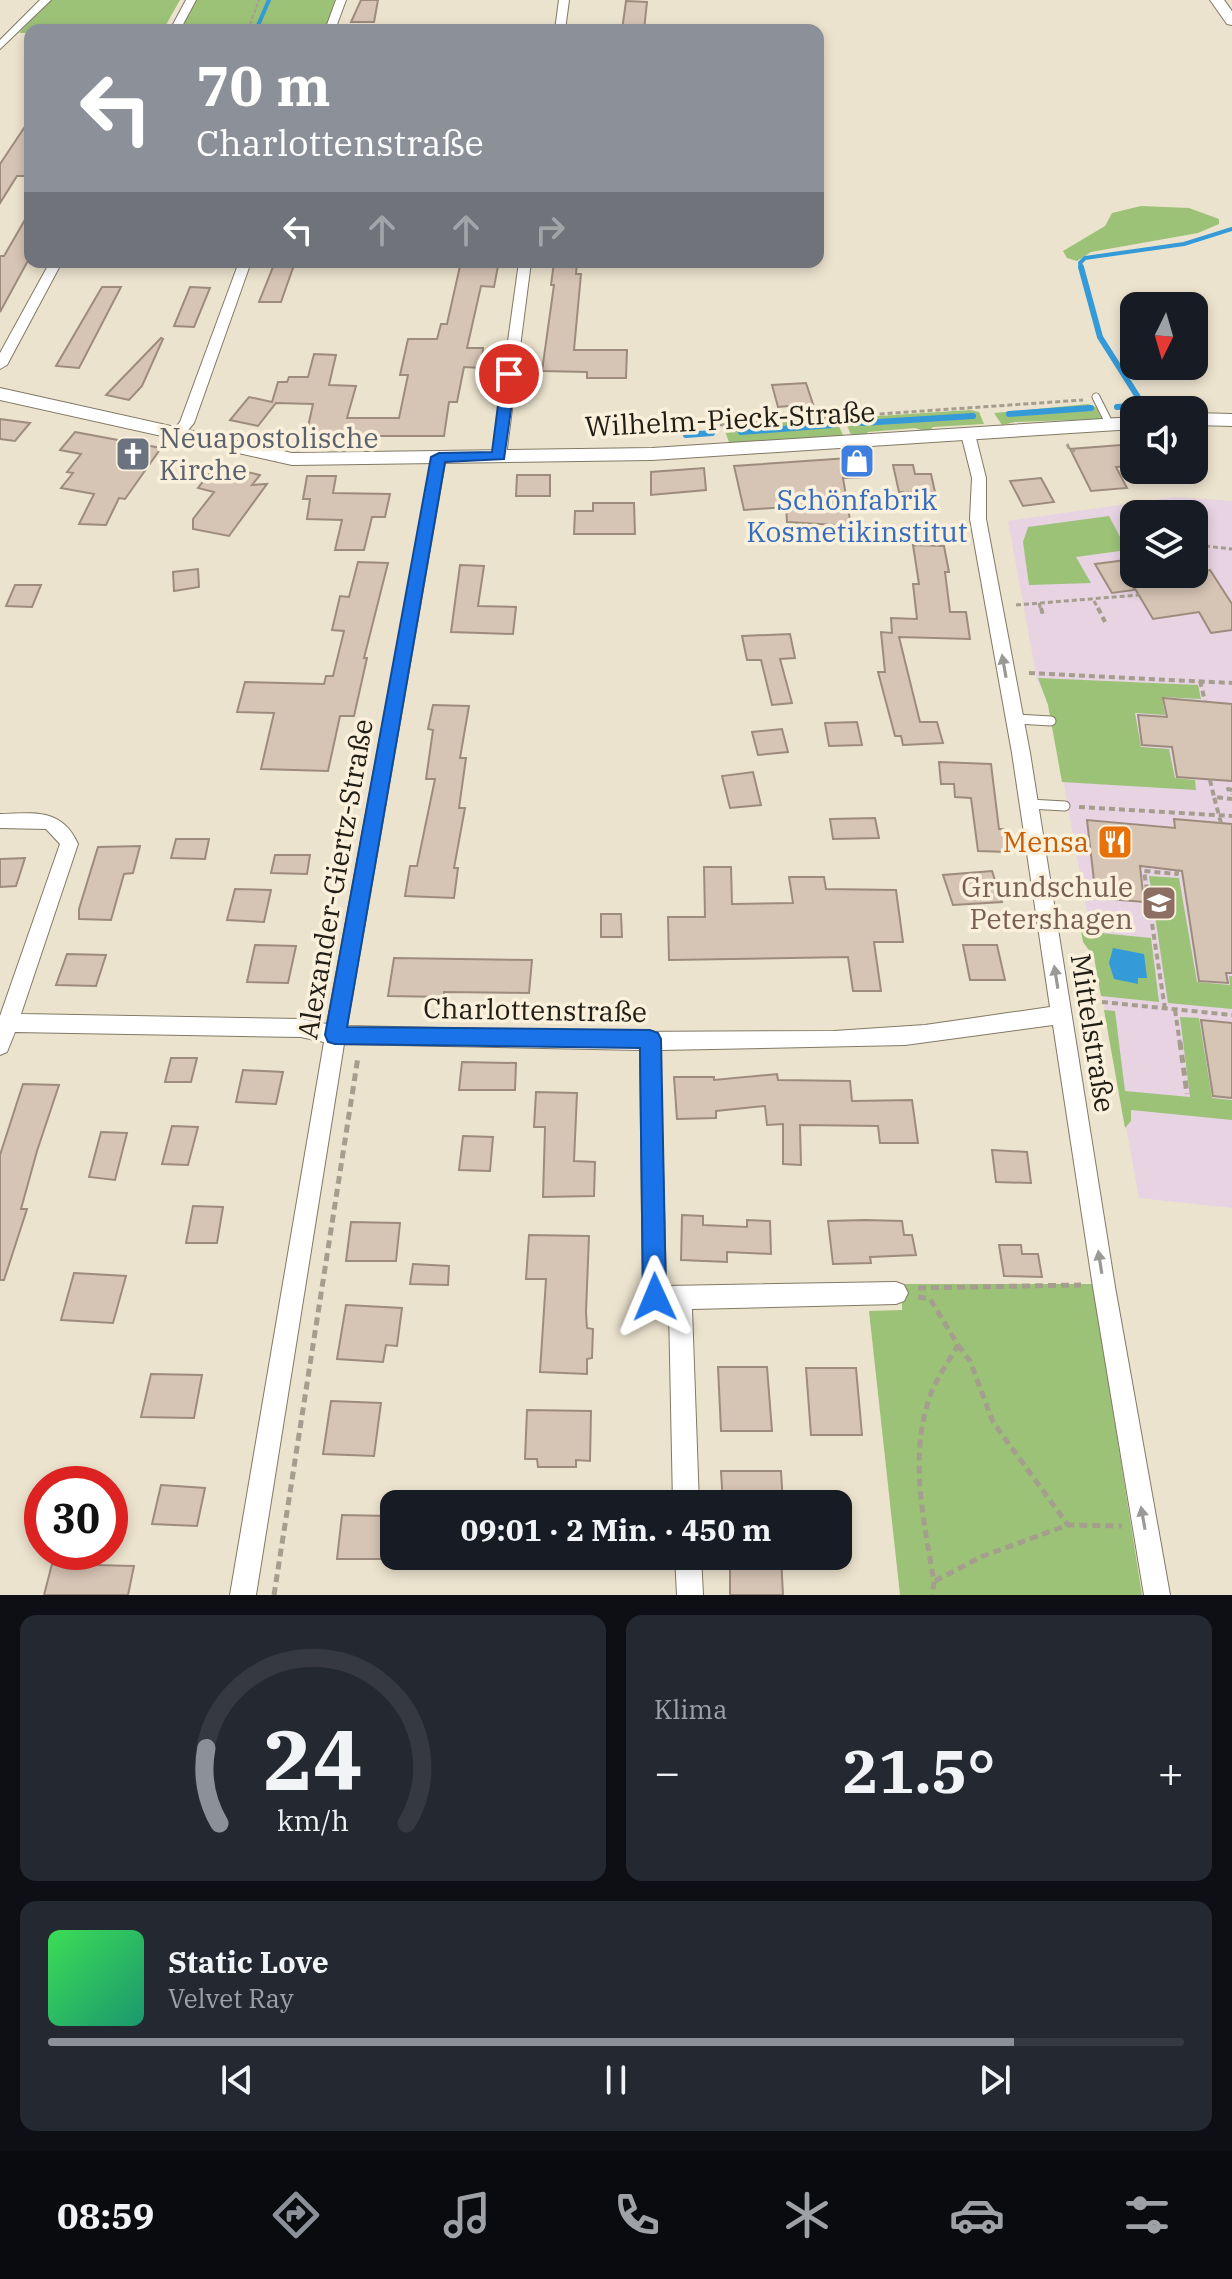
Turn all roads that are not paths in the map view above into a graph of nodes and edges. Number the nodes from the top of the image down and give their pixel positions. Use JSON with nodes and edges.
{"nodes":[{"id":1,"x":46,"y":0,"type":"edge"},
{"id":2,"x":191,"y":0,"type":"edge"},
{"id":3,"x":341,"y":0,"type":"edge"},
{"id":4,"x":564,"y":0,"type":"edge"},
{"id":5,"x":1217,"y":0,"type":"edge"},
{"id":6,"x":1232,"y":21,"type":"edge"},
{"id":7,"x":178,"y":24,"type":"edge"},
{"id":8,"x":332,"y":24,"type":"edge"},
{"id":9,"x":561,"y":24,"type":"edge"},
{"id":10,"x":0,"y":46,"type":"edge"},
{"id":11,"x":53,"y":268,"type":"edge"},
{"id":12,"x":243,"y":268,"type":"edge"},
{"id":13,"x":524,"y":268,"type":"edge"},
{"id":14,"x":0,"y":365,"type":"edge"},
{"id":15,"x":0,"y":394,"type":"edge"},
{"id":16,"x":1097,"y":398,"type":"road end"},
{"id":17,"x":1208,"y":419,"type":"edge"},
{"id":18,"x":1232,"y":420,"type":"edge"},
{"id":19,"x":1120,"y":424,"type":"edge"},
{"id":20,"x":1110,"y":425,"type":"junction"},
{"id":21,"x":178,"y":433,"type":"junction"},
{"id":22,"x":968,"y":434,"type":"junction"},
{"id":23,"x":499,"y":456,"type":"junction"},
{"id":24,"x":439,"y":457,"type":"junction"},
{"id":25,"x":1014,"y":719,"type":"junction"},
{"id":26,"x":1051,"y":721,"type":"dead end"},
{"id":27,"x":1028,"y":804,"type":"junction"},
{"id":28,"x":1065,"y":806,"type":"road end"},
{"id":29,"x":0,"y":821,"type":"edge"},
{"id":30,"x":1062,"y":1015,"type":"junction"},
{"id":31,"x":8,"y":1023,"type":"junction"},
{"id":32,"x":335,"y":1035,"type":"junction"},
{"id":33,"x":650,"y":1039,"type":"junction"},
{"id":34,"x":0,"y":1046,"type":"edge"},
{"id":35,"x":896,"y":1293,"type":"road end"},
{"id":36,"x":680,"y":1298,"type":"junction"},
{"id":37,"x":686,"y":1490,"type":"edge"},
{"id":38,"x":689,"y":1570,"type":"edge"},
{"id":39,"x":243,"y":1595,"type":"edge"},
{"id":40,"x":690,"y":1595,"type":"edge"},
{"id":41,"x":1157,"y":1595,"type":"edge"}],
"edges":[{"from":1,"to":10,"type":"street"},
{"from":2,"to":7,"type":"street"},
{"from":3,"to":8,"type":"street"},
{"from":4,"to":9,"type":"street"},
{"from":5,"to":6,"type":"main road"},
{"from":11,"to":14,"type":"street"},
{"from":12,"to":21,"type":"street"},
{"from":13,"to":23,"type":"street"},
{"from":15,"to":21,"type":"street","name":"Wilhelm-Pieck-Straße"},
{"from":16,"to":20,"type":"lane"},
{"from":17,"to":18,"type":"street"},
{"from":19,"to":20,"type":"street","name":"Wilhelm-Pieck-Straße"},
{"from":20,"to":22,"type":"street","name":"Wilhelm-Pieck-Straße"},
{"from":21,"to":24,"type":"street","name":"Wilhelm-Pieck-Straße"},
{"from":22,"to":23,"type":"street","name":"Wilhelm-Pieck-Straße"},
{"from":25,"to":22,"type":"street","name":"Mittelstraße","one_way":true},
{"from":23,"to":24,"type":"street","name":"Wilhelm-Pieck-Straße"},
{"from":24,"to":32,"type":"street","name":"Alexander-Giertz-Straße"},
{"from":25,"to":26,"type":"lane"},
{"from":25,"to":27,"type":"street","name":"Mittelstraße"},
{"from":27,"to":28,"type":"lane"},
{"from":30,"to":27,"type":"street","name":"Mittelstraße","one_way":true},
{"from":29,"to":31,"type":"street"},
{"from":30,"to":33,"type":"street","name":"Charlottenstraße"},
{"from":41,"to":30,"type":"street","name":"Mittelstraße","one_way":true},
{"from":31,"to":32,"type":"street","name":"Charlottenstraße"},
{"from":31,"to":34,"type":"street"},
{"from":32,"to":33,"type":"street","name":"Charlottenstraße"},
{"from":32,"to":39,"type":"street","name":"Alexander-Giertz-Straße"},
{"from":33,"to":36,"type":"street"},
{"from":35,"to":36,"type":"street"},
{"from":36,"to":37,"type":"street"},
{"from":38,"to":40,"type":"street"}]}
